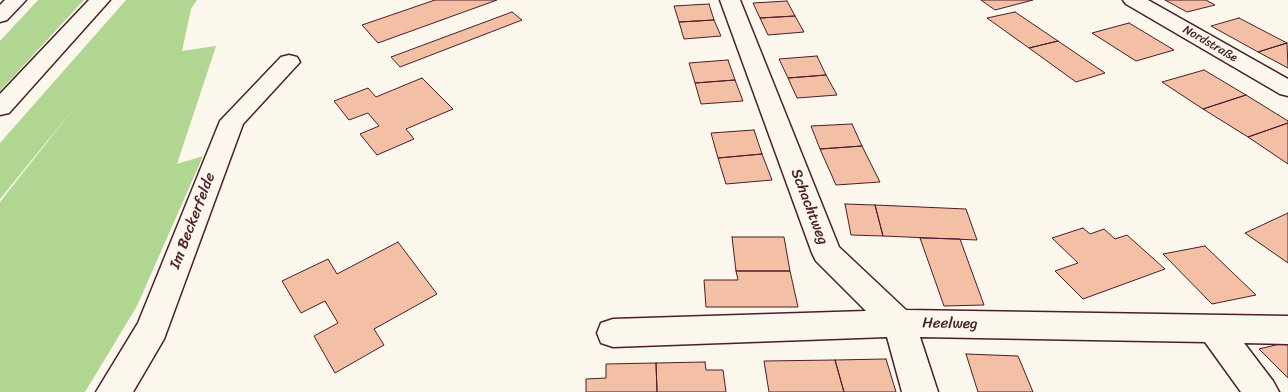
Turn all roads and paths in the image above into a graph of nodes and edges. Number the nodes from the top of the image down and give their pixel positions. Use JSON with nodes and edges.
{"nodes":[{"id":1,"x":16,"y":0,"type":"edge"},
{"id":2,"x":100,"y":0,"type":"edge"},
{"id":3,"x":730,"y":0,"type":"edge"},
{"id":4,"x":1132,"y":0,"type":"edge"},
{"id":5,"x":0,"y":16,"type":"edge"},
{"id":6,"x":289,"y":62,"type":"dead end"},
{"id":7,"x":1288,"y":89,"type":"edge"},
{"id":8,"x":0,"y":108,"type":"edge"},
{"id":9,"x":899,"y":323,"type":"junction"},
{"id":10,"x":1213,"y":328,"type":"junction"},
{"id":11,"x":1288,"y":330,"type":"edge"},
{"id":12,"x":613,"y":333,"type":"dead end"},
{"id":13,"x":114,"y":392,"type":"edge"},
{"id":14,"x":920,"y":392,"type":"edge"},
{"id":15,"x":1261,"y":392,"type":"edge"}],
"edges":[{"from":1,"to":5,"type":"main road"},
{"from":2,"to":8,"type":"main road"},
{"from":3,"to":9,"type":"main road","name":"Schachtweg"},
{"from":4,"to":7,"type":"main road","name":"Nordstraße"},
{"from":6,"to":13,"type":"main road","name":"Im Beckerfelde"},
{"from":9,"to":10,"type":"main road","name":"Heelweg"},
{"from":9,"to":12,"type":"main road","name":"Heelweg"},
{"from":9,"to":14,"type":"main road","name":"Schachtweg"},
{"from":10,"to":11,"type":"main road","name":"Heelweg"},
{"from":10,"to":15,"type":"main road"}]}
